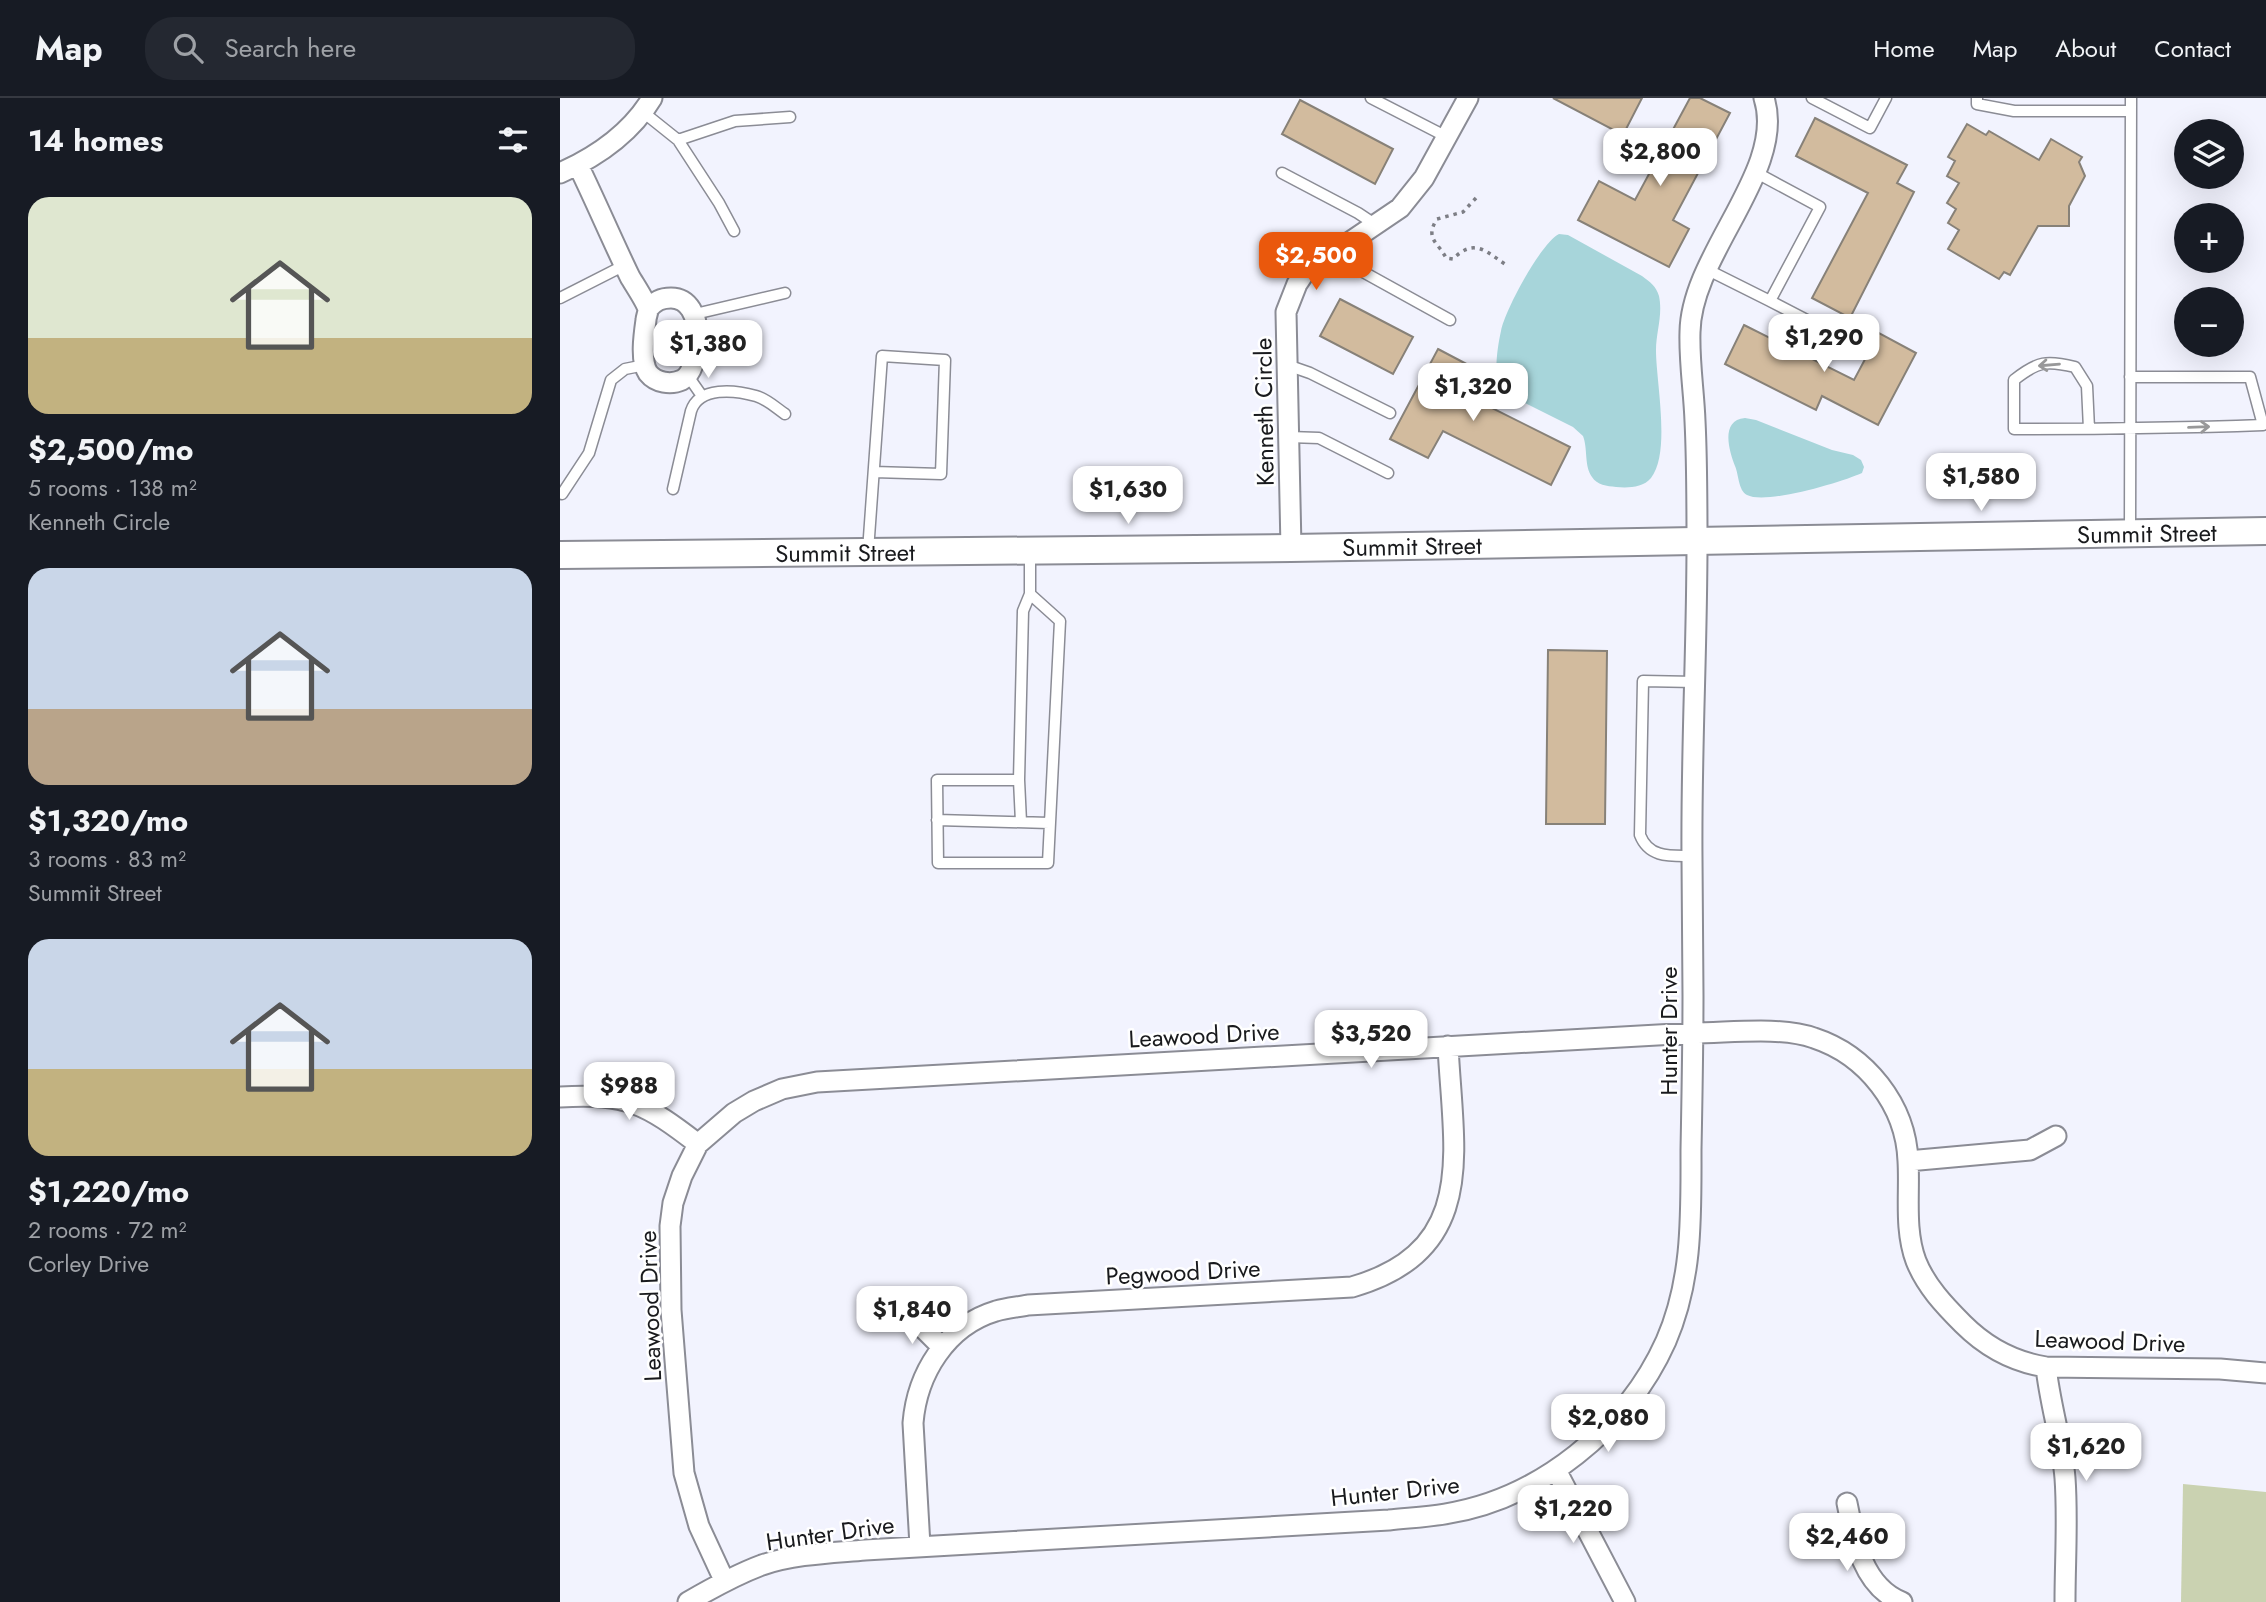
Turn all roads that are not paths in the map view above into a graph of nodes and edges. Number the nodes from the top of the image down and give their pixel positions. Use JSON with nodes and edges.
{"nodes":[{"id":1,"x":1371,"y":98,"type":"edge"},
{"id":2,"x":1468,"y":98,"type":"edge"},
{"id":3,"x":1764,"y":98,"type":"edge"},
{"id":4,"x":1812,"y":98,"type":"edge"},
{"id":5,"x":1886,"y":98,"type":"edge"},
{"id":6,"x":1977,"y":98,"type":"edge"},
{"id":7,"x":2131,"y":98,"type":"edge"},
{"id":8,"x":647,"y":105,"type":"edge"},
{"id":9,"x":2131,"y":111,"type":"junction"},
{"id":10,"x":790,"y":117,"type":"dead end"},
{"id":11,"x":1447,"y":137,"type":"junction"},
{"id":12,"x":678,"y":140,"type":"junction"},
{"id":13,"x":578,"y":165,"type":"junction"},
{"id":14,"x":1755,"y":172,"type":"junction"},
{"id":15,"x":560,"y":173,"type":"edge"},
{"id":16,"x":1282,"y":173,"type":"dead end"},
{"id":17,"x":1376,"y":225,"type":"junction"},
{"id":18,"x":734,"y":231,"type":"dead end"},
{"id":19,"x":1339,"y":250,"type":"junction"},
{"id":20,"x":625,"y":265,"type":"junction"},
{"id":21,"x":1705,"y":269,"type":"junction"},
{"id":22,"x":785,"y":293,"type":"dead end"},
{"id":23,"x":560,"y":298,"type":"edge"},
{"id":24,"x":1770,"y":301,"type":"junction"},
{"id":25,"x":648,"y":309,"type":"junction"},
{"id":26,"x":695,"y":314,"type":"junction"},
{"id":27,"x":1450,"y":320,"type":"dead end"},
{"id":28,"x":1851,"y":342,"type":"dead end"},
{"id":29,"x":645,"y":365,"type":"junction"},
{"id":30,"x":1287,"y":365,"type":"junction"},
{"id":31,"x":688,"y":376,"type":"junction"},
{"id":32,"x":2130,"y":377,"type":"junction"},
{"id":33,"x":702,"y":396,"type":"junction"},
{"id":34,"x":1390,"y":413,"type":"dead end"},
{"id":35,"x":785,"y":414,"type":"dead end"},
{"id":36,"x":2089,"y":429,"type":"junction"},
{"id":37,"x":2130,"y":429,"type":"junction"},
{"id":38,"x":1289,"y":438,"type":"junction"},
{"id":39,"x":873,"y":472,"type":"junction"},
{"id":40,"x":1388,"y":473,"type":"dead end"},
{"id":41,"x":673,"y":489,"type":"dead end"},
{"id":42,"x":562,"y":494,"type":"edge"},
{"id":43,"x":2266,"y":531,"type":"edge"},
{"id":44,"x":2130,"y":534,"type":"junction"},
{"id":45,"x":1697,"y":541,"type":"junction"},
{"id":46,"x":1290,"y":548,"type":"junction"},
{"id":47,"x":1030,"y":551,"type":"junction"},
{"id":48,"x":868,"y":552,"type":"junction"},
{"id":49,"x":560,"y":555,"type":"edge"},
{"id":50,"x":1030,"y":594,"type":"junction"},
{"id":51,"x":1695,"y":682,"type":"junction"},
{"id":52,"x":1019,"y":780,"type":"junction"},
{"id":53,"x":937,"y":820,"type":"junction"},
{"id":54,"x":1021,"y":822,"type":"junction"},
{"id":55,"x":1049,"y":823,"type":"junction"},
{"id":56,"x":1691,"y":856,"type":"junction"},
{"id":57,"x":1693,"y":1033,"type":"junction"},
{"id":58,"x":1448,"y":1046,"type":"junction"},
{"id":59,"x":560,"y":1097,"type":"edge"},
{"id":60,"x":2056,"y":1136,"type":"dead end"},
{"id":61,"x":698,"y":1144,"type":"junction"},
{"id":62,"x":1908,"y":1161,"type":"junction"},
{"id":63,"x":911,"y":1316,"type":"dead end"},
{"id":64,"x":942,"y":1346,"type":"junction"},
{"id":65,"x":2046,"y":1367,"type":"junction"},
{"id":66,"x":2266,"y":1373,"type":"edge"},
{"id":67,"x":1556,"y":1470,"type":"junction"},
{"id":68,"x":1847,"y":1503,"type":"dead end"},
{"id":69,"x":920,"y":1546,"type":"junction"},
{"id":70,"x":724,"y":1580,"type":"junction"},
{"id":71,"x":688,"y":1602,"type":"edge"},
{"id":72,"x":1625,"y":1602,"type":"edge"},
{"id":73,"x":1902,"y":1602,"type":"edge"},
{"id":74,"x":2065,"y":1602,"type":"edge"}],
"edges":[{"from":1,"to":11,"type":"lane"},
{"from":2,"to":11,"type":"street","name":"Kenneth Circle"},
{"from":3,"to":14,"type":"street"},
{"from":4,"to":5,"type":"lane"},
{"from":6,"to":9,"type":"lane"},
{"from":7,"to":9,"type":"lane"},
{"from":8,"to":12,"type":"lane"},
{"from":8,"to":13,"type":"street"},
{"from":9,"to":32,"type":"lane"},
{"from":10,"to":12,"type":"lane"},
{"from":11,"to":17,"type":"street","name":"Kenneth Circle"},
{"from":12,"to":18,"type":"lane"},
{"from":13,"to":15,"type":"street"},
{"from":13,"to":20,"type":"street"},
{"from":14,"to":21,"type":"street"},
{"from":14,"to":24,"type":"lane"},
{"from":16,"to":17,"type":"lane"},
{"from":17,"to":19,"type":"street","name":"Kenneth Circle"},
{"from":19,"to":27,"type":"lane"},
{"from":19,"to":30,"type":"street","name":"Kenneth Circle"},
{"from":20,"to":23,"type":"lane"},
{"from":20,"to":25,"type":"street"},
{"from":21,"to":24,"type":"lane"},
{"from":21,"to":45,"type":"street"},
{"from":22,"to":26,"type":"lane"},
{"from":24,"to":28,"type":"lane"},
{"from":25,"to":26,"type":"street"},
{"from":25,"to":29,"type":"street"},
{"from":26,"to":31,"type":"street"},
{"from":29,"to":31,"type":"street"},
{"from":29,"to":42,"type":"lane"},
{"from":30,"to":34,"type":"lane"},
{"from":30,"to":38,"type":"street","name":"Kenneth Circle"},
{"from":31,"to":33,"type":"lane"},
{"from":32,"to":37,"type":"lane"},
{"from":37,"to":32,"type":"lane","one_way":true},
{"from":33,"to":35,"type":"lane"},
{"from":33,"to":41,"type":"lane"},
{"from":36,"to":36,"type":"lane","one_way":true},
{"from":36,"to":37,"type":"lane"},
{"from":37,"to":44,"type":"lane"},
{"from":38,"to":40,"type":"lane"},
{"from":38,"to":46,"type":"street","name":"Kenneth Circle"},
{"from":39,"to":39,"type":"lane"},
{"from":39,"to":48,"type":"lane"},
{"from":43,"to":44,"type":"main road","name":"Summit Street"},
{"from":44,"to":45,"type":"main road","name":"Summit Street"},
{"from":45,"to":46,"type":"main road","name":"Summit Street"},
{"from":45,"to":51,"type":"street","name":"Hunter Drive"},
{"from":46,"to":47,"type":"main road","name":"Summit Street"},
{"from":47,"to":48,"type":"main road","name":"Summit Street"},
{"from":47,"to":50,"type":"lane"},
{"from":48,"to":49,"type":"main road","name":"Summit Street"},
{"from":50,"to":52,"type":"lane"},
{"from":50,"to":55,"type":"lane"},
{"from":51,"to":56,"type":"street","name":"Hunter Drive"},
{"from":51,"to":56,"type":"lane"},
{"from":52,"to":53,"type":"lane"},
{"from":52,"to":54,"type":"lane"},
{"from":53,"to":54,"type":"lane"},
{"from":53,"to":55,"type":"lane"},
{"from":54,"to":55,"type":"lane"},
{"from":56,"to":57,"type":"street","name":"Hunter Drive"},
{"from":57,"to":58,"type":"street","name":"Leawood Drive"},
{"from":57,"to":62,"type":"street","name":"Leawood Drive"},
{"from":57,"to":67,"type":"street","name":"Hunter Drive"},
{"from":58,"to":61,"type":"street","name":"Leawood Drive"},
{"from":58,"to":64,"type":"street","name":"Pegwood Drive"},
{"from":59,"to":61,"type":"street"},
{"from":60,"to":62,"type":"street"},
{"from":61,"to":70,"type":"street","name":"Leawood Drive"},
{"from":62,"to":65,"type":"street","name":"Leawood Drive"},
{"from":63,"to":64,"type":"street"},
{"from":64,"to":69,"type":"street","name":"Pegwood Drive"},
{"from":65,"to":66,"type":"street","name":"Leawood Drive"},
{"from":65,"to":74,"type":"street"},
{"from":67,"to":69,"type":"street","name":"Hunter Drive"},
{"from":67,"to":72,"type":"street"},
{"from":68,"to":73,"type":"street"},
{"from":69,"to":70,"type":"street","name":"Hunter Drive"},
{"from":70,"to":71,"type":"street","name":"Hunter Drive"}]}
